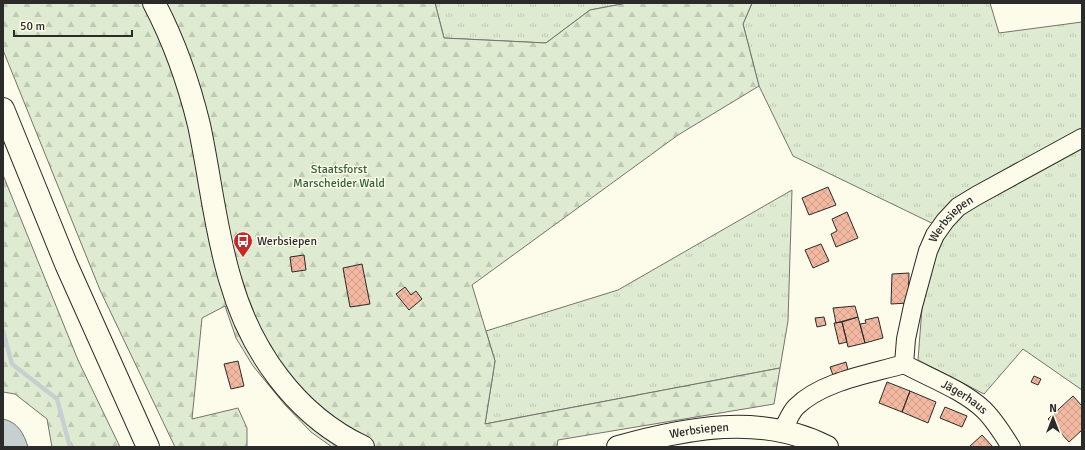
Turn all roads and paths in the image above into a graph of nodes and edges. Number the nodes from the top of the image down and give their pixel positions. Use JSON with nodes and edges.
{"nodes":[{"id":1,"x":154,"y":3,"type":"edge"},
{"id":2,"x":3,"y":108,"type":"edge"},
{"id":3,"x":1082,"y":138,"type":"edge"},
{"id":4,"x":904,"y":364,"type":"junction"},
{"id":5,"x":782,"y":431,"type":"junction"},
{"id":6,"x":148,"y":447,"type":"edge"},
{"id":7,"x":363,"y":447,"type":"edge"},
{"id":8,"x":618,"y":447,"type":"edge"},
{"id":9,"x":827,"y":447,"type":"edge"},
{"id":10,"x":1011,"y":447,"type":"edge"}],
"edges":[{"from":1,"to":7,"type":"main road"},
{"from":2,"to":6,"type":"main road"},
{"from":3,"to":4,"type":"street","name":"Werbsiepen"},
{"from":4,"to":5,"type":"street"},
{"from":4,"to":10,"type":"street","name":"Jägerhaus"},
{"from":5,"to":8,"type":"main road","name":"Werbsiepen"},
{"from":5,"to":9,"type":"main road"}]}
